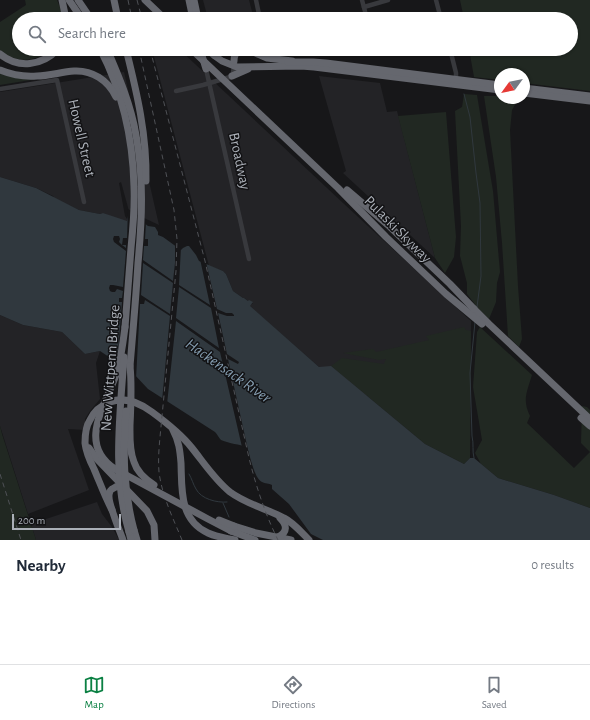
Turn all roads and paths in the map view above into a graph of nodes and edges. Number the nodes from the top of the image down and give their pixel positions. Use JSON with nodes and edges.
{"nodes":[{"id":1,"x":62,"y":0,"type":"edge"},
{"id":2,"x":78,"y":0,"type":"edge"},
{"id":3,"x":114,"y":0,"type":"edge"},
{"id":4,"x":139,"y":0,"type":"edge"},
{"id":5,"x":145,"y":0,"type":"edge"},
{"id":6,"x":189,"y":0,"type":"edge"},
{"id":7,"x":194,"y":0,"type":"edge"},
{"id":8,"x":256,"y":0,"type":"edge"},
{"id":9,"x":362,"y":0,"type":"edge"},
{"id":10,"x":388,"y":0,"type":"edge"},
{"id":11,"x":436,"y":0,"type":"edge"},
{"id":12,"x":71,"y":1,"type":"edge"},
{"id":13,"x":364,"y":7,"type":"junction"},
{"id":14,"x":65,"y":12,"type":"edge"},
{"id":15,"x":78,"y":12,"type":"edge"},
{"id":16,"x":81,"y":12,"type":"edge"},
{"id":17,"x":86,"y":12,"type":"edge"},
{"id":18,"x":117,"y":12,"type":"edge"},
{"id":19,"x":152,"y":12,"type":"edge"},
{"id":20,"x":158,"y":12,"type":"edge"},
{"id":21,"x":192,"y":12,"type":"edge"},
{"id":22,"x":197,"y":12,"type":"edge"},
{"id":23,"x":259,"y":12,"type":"edge"},
{"id":24,"x":365,"y":12,"type":"edge"},
{"id":25,"x":439,"y":12,"type":"edge"},
{"id":26,"x":0,"y":54,"type":"edge"},
{"id":27,"x":50,"y":56,"type":"edge"},
{"id":28,"x":103,"y":56,"type":"edge"},
{"id":29,"x":110,"y":56,"type":"edge"},
{"id":30,"x":128,"y":56,"type":"edge"},
{"id":31,"x":197,"y":56,"type":"edge"},
{"id":32,"x":201,"y":56,"type":"edge"},
{"id":33,"x":205,"y":56,"type":"edge"},
{"id":34,"x":214,"y":56,"type":"edge"},
{"id":35,"x":223,"y":56,"type":"edge"},
{"id":36,"x":235,"y":56,"type":"edge"},
{"id":37,"x":262,"y":56,"type":"edge"},
{"id":38,"x":452,"y":56,"type":"edge"},
{"id":39,"x":222,"y":61,"type":"junction"},
{"id":40,"x":292,"y":61,"type":"junction"},
{"id":41,"x":234,"y":63,"type":"junction"},
{"id":42,"x":252,"y":67,"type":"junction"},
{"id":43,"x":206,"y":68,"type":"junction"},
{"id":44,"x":0,"y":70,"type":"edge"},
{"id":45,"x":232,"y":76,"type":"junction"},
{"id":46,"x":456,"y":82,"type":"junction"},
{"id":47,"x":210,"y":83,"type":"junction"},
{"id":48,"x":494,"y":85,"type":"edge"},
{"id":49,"x":0,"y":89,"type":"edge"},
{"id":50,"x":494,"y":89,"type":"edge"},
{"id":51,"x":530,"y":89,"type":"edge"},
{"id":52,"x":176,"y":92,"type":"dead end"},
{"id":53,"x":530,"y":94,"type":"edge"},
{"id":54,"x":590,"y":96,"type":"edge"},
{"id":55,"x":590,"y":101,"type":"edge"},
{"id":56,"x":124,"y":116,"type":"junction"},
{"id":57,"x":84,"y":202,"type":"dead end"},
{"id":58,"x":138,"y":205,"type":"junction"},
{"id":59,"x":141,"y":223,"type":"junction"},
{"id":60,"x":249,"y":259,"type":"dead end"},
{"id":61,"x":126,"y":327,"type":"junction"},
{"id":62,"x":130,"y":366,"type":"junction"},
{"id":63,"x":590,"y":419,"type":"edge"},
{"id":64,"x":170,"y":425,"type":"junction"},
{"id":65,"x":590,"y":426,"type":"edge"},
{"id":66,"x":86,"y":430,"type":"junction"},
{"id":67,"x":131,"y":495,"type":"junction"},
{"id":68,"x":112,"y":510,"type":"junction"},
{"id":69,"x":277,"y":515,"type":"junction"},
{"id":70,"x":233,"y":528,"type":"junction"},
{"id":71,"x":132,"y":531,"type":"junction"},
{"id":72,"x":278,"y":537,"type":"junction"},
{"id":73,"x":124,"y":540,"type":"edge"},
{"id":74,"x":131,"y":540,"type":"edge"},
{"id":75,"x":137,"y":540,"type":"edge"},
{"id":76,"x":155,"y":540,"type":"edge"},
{"id":77,"x":235,"y":540,"type":"edge"},
{"id":78,"x":255,"y":540,"type":"edge"},
{"id":79,"x":291,"y":540,"type":"edge"},
{"id":80,"x":310,"y":540,"type":"edge"}],
"edges":[{"from":1,"to":14,"type":"highway"},
{"from":2,"to":17,"type":"highway"},
{"from":3,"to":18,"type":"highway"},
{"from":4,"to":19,"type":"highway"},
{"from":5,"to":20,"type":"highway"},
{"from":6,"to":21,"type":"highway"},
{"from":7,"to":22,"type":"highway"},
{"from":8,"to":23,"type":"street"},
{"from":9,"to":13,"type":"street"},
{"from":10,"to":13,"type":"street"},
{"from":11,"to":25,"type":"street"},
{"from":12,"to":15,"type":"highway"},
{"from":12,"to":16,"type":"highway"},
{"from":13,"to":24,"type":"street"},
{"from":26,"to":27,"type":"highway"},
{"from":28,"to":56,"type":"highway"},
{"from":29,"to":58,"type":"highway"},
{"from":30,"to":59,"type":"highway"},
{"from":31,"to":65,"type":"highway","name":"Pulaski Skyway","bridge":true},
{"from":32,"to":43,"type":"highway"},
{"from":33,"to":63,"type":"highway","name":"Pulaski Skyway","bridge":true},
{"from":34,"to":39,"type":"highway"},
{"from":35,"to":41,"type":"highway"},
{"from":36,"to":41,"type":"highway"},
{"from":37,"to":40,"type":"highway"},
{"from":38,"to":46,"type":"street"},
{"from":39,"to":41,"type":"highway"},
{"from":39,"to":43,"type":"highway"},
{"from":40,"to":41,"type":"highway"},
{"from":40,"to":46,"type":"highway"},
{"from":41,"to":42,"type":"highway"},
{"from":41,"to":45,"type":"street"},
{"from":42,"to":45,"type":"highway"},
{"from":42,"to":46,"type":"highway"},
{"from":43,"to":47,"type":"street","name":"Broadway"},
{"from":44,"to":56,"type":"highway"},
{"from":45,"to":47,"type":"street"},
{"from":46,"to":48,"type":"highway"},
{"from":46,"to":50,"type":"highway"},
{"from":47,"to":52,"type":"street"},
{"from":47,"to":60,"type":"street","name":"Broadway"},
{"from":49,"to":57,"type":"street","name":"Howell Street"},
{"from":51,"to":54,"type":"highway"},
{"from":53,"to":55,"type":"highway"},
{"from":56,"to":58,"type":"highway"},
{"from":58,"to":59,"type":"highway","name":"New Wittpenn Bridge"},
{"from":58,"to":61,"type":"highway","name":"New Wittpenn Bridge"},
{"from":59,"to":62,"type":"highway","name":"New Wittpenn Bridge"},
{"from":61,"to":70,"type":"highway","bridge":true},
{"from":61,"to":71,"type":"highway","name":"New Wittpenn Bridge","bridge":true},
{"from":62,"to":70,"type":"highway","bridge":true},
{"from":62,"to":71,"type":"highway","name":"New Wittpenn Bridge","bridge":true},
{"from":64,"to":66,"type":"highway"},
{"from":64,"to":69,"type":"highway"},
{"from":64,"to":77,"type":"highway"},
{"from":66,"to":67,"type":"highway"},
{"from":66,"to":68,"type":"highway"},
{"from":67,"to":68,"type":"highway"},
{"from":67,"to":76,"type":"highway"},
{"from":68,"to":73,"type":"highway"},
{"from":69,"to":72,"type":"highway"},
{"from":69,"to":80,"type":"highway"},
{"from":70,"to":72,"type":"highway"},
{"from":70,"to":78,"type":"highway"},
{"from":71,"to":74,"type":"highway"},
{"from":71,"to":75,"type":"highway"},
{"from":72,"to":79,"type":"highway"}]}
